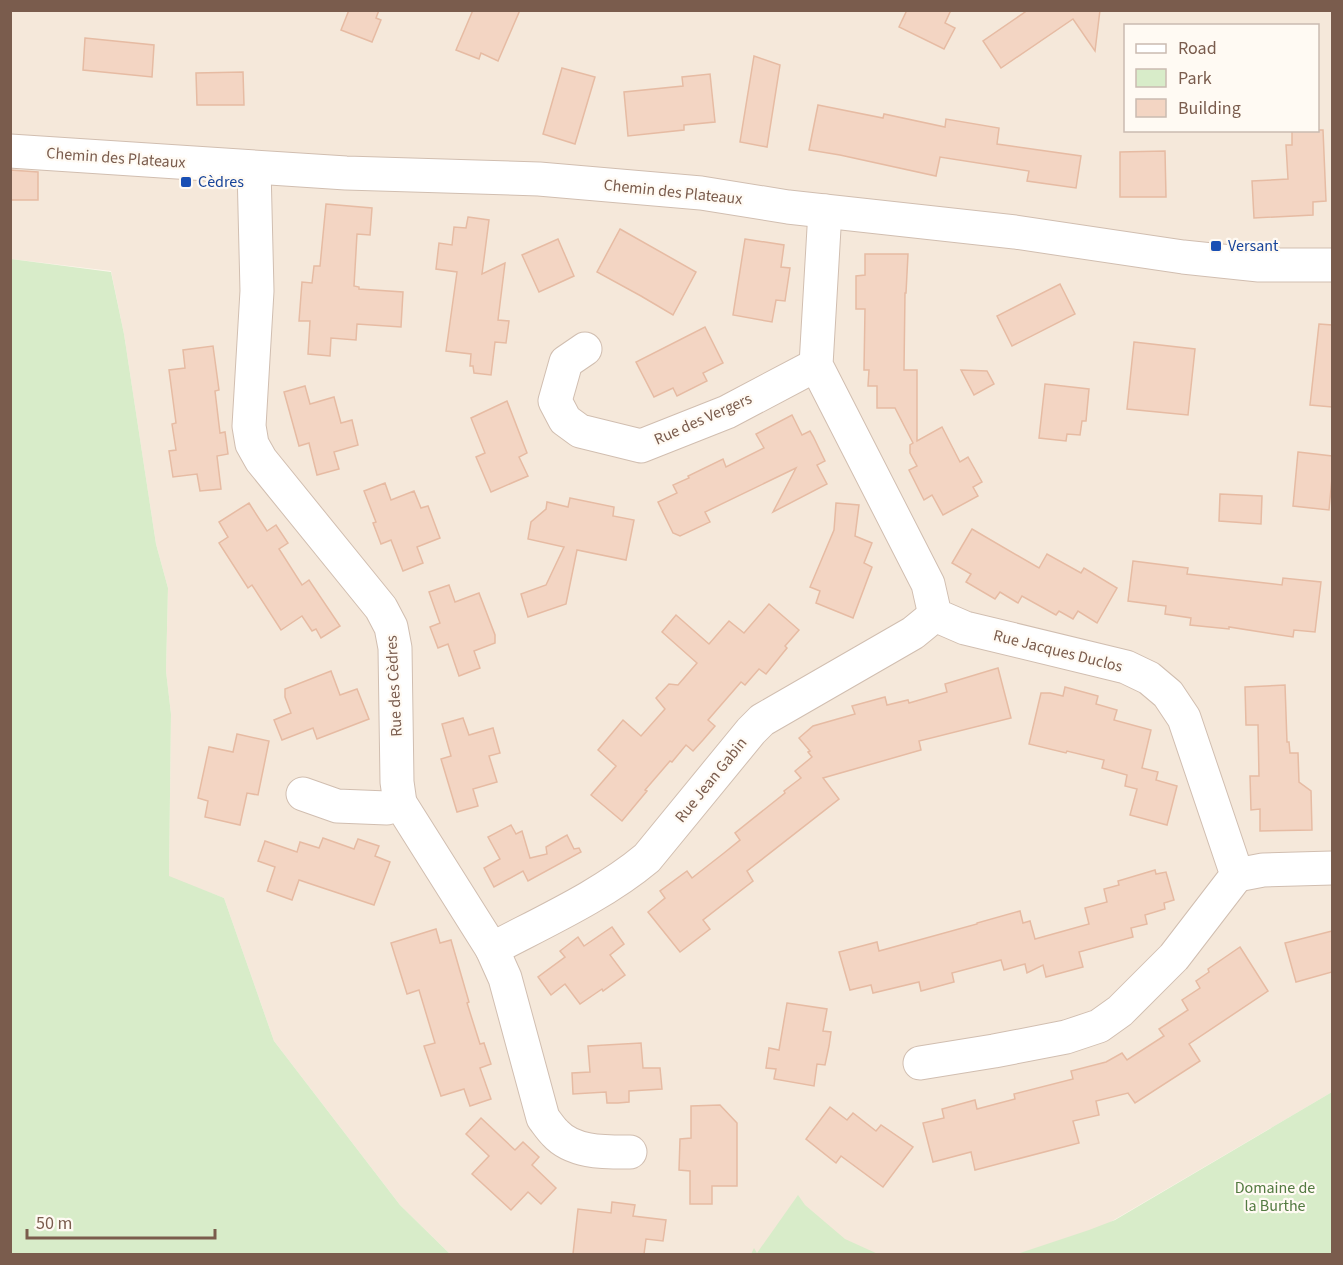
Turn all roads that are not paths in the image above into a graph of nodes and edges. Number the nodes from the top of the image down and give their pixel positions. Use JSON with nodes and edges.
{"nodes":[{"id":1,"x":10,"y":151,"type":"edge"},
{"id":2,"x":254,"y":168,"type":"junction"},
{"id":3,"x":825,"y":211,"type":"junction"},
{"id":4,"x":1332,"y":265,"type":"edge"},
{"id":5,"x":585,"y":349,"type":"dead end"},
{"id":6,"x":816,"y":365,"type":"junction"},
{"id":7,"x":935,"y":615,"type":"junction"},
{"id":8,"x":303,"y":794,"type":"dead end"},
{"id":9,"x":400,"y":803,"type":"junction"},
{"id":10,"x":1332,"y":868,"type":"edge"},
{"id":11,"x":1237,"y":874,"type":"junction"},
{"id":12,"x":492,"y":949,"type":"junction"},
{"id":13,"x":920,"y":1063,"type":"dead end"},
{"id":14,"x":630,"y":1152,"type":"dead end"}],
"edges":[{"from":1,"to":2,"type":"street","name":"Chemin des Plateaux"},
{"from":2,"to":3,"type":"street","name":"Chemin des Plateaux"},
{"from":2,"to":9,"type":"street","name":"Rue des Cèdres"},
{"from":3,"to":4,"type":"street","name":"Chemin des Plateaux"},
{"from":3,"to":6,"type":"street"},
{"from":5,"to":6,"type":"street","name":"Rue des Vergers"},
{"from":6,"to":7,"type":"street"},
{"from":7,"to":11,"type":"street","name":"Rue Jacques Duclos"},
{"from":7,"to":12,"type":"street","name":"Rue Jean Gabin"},
{"from":8,"to":9,"type":"street"},
{"from":9,"to":12,"type":"street","name":"Rue des Cèdres"},
{"from":10,"to":11,"type":"street"},
{"from":11,"to":13,"type":"street"},
{"from":12,"to":14,"type":"street","name":"Rue des Cèdres"}]}
